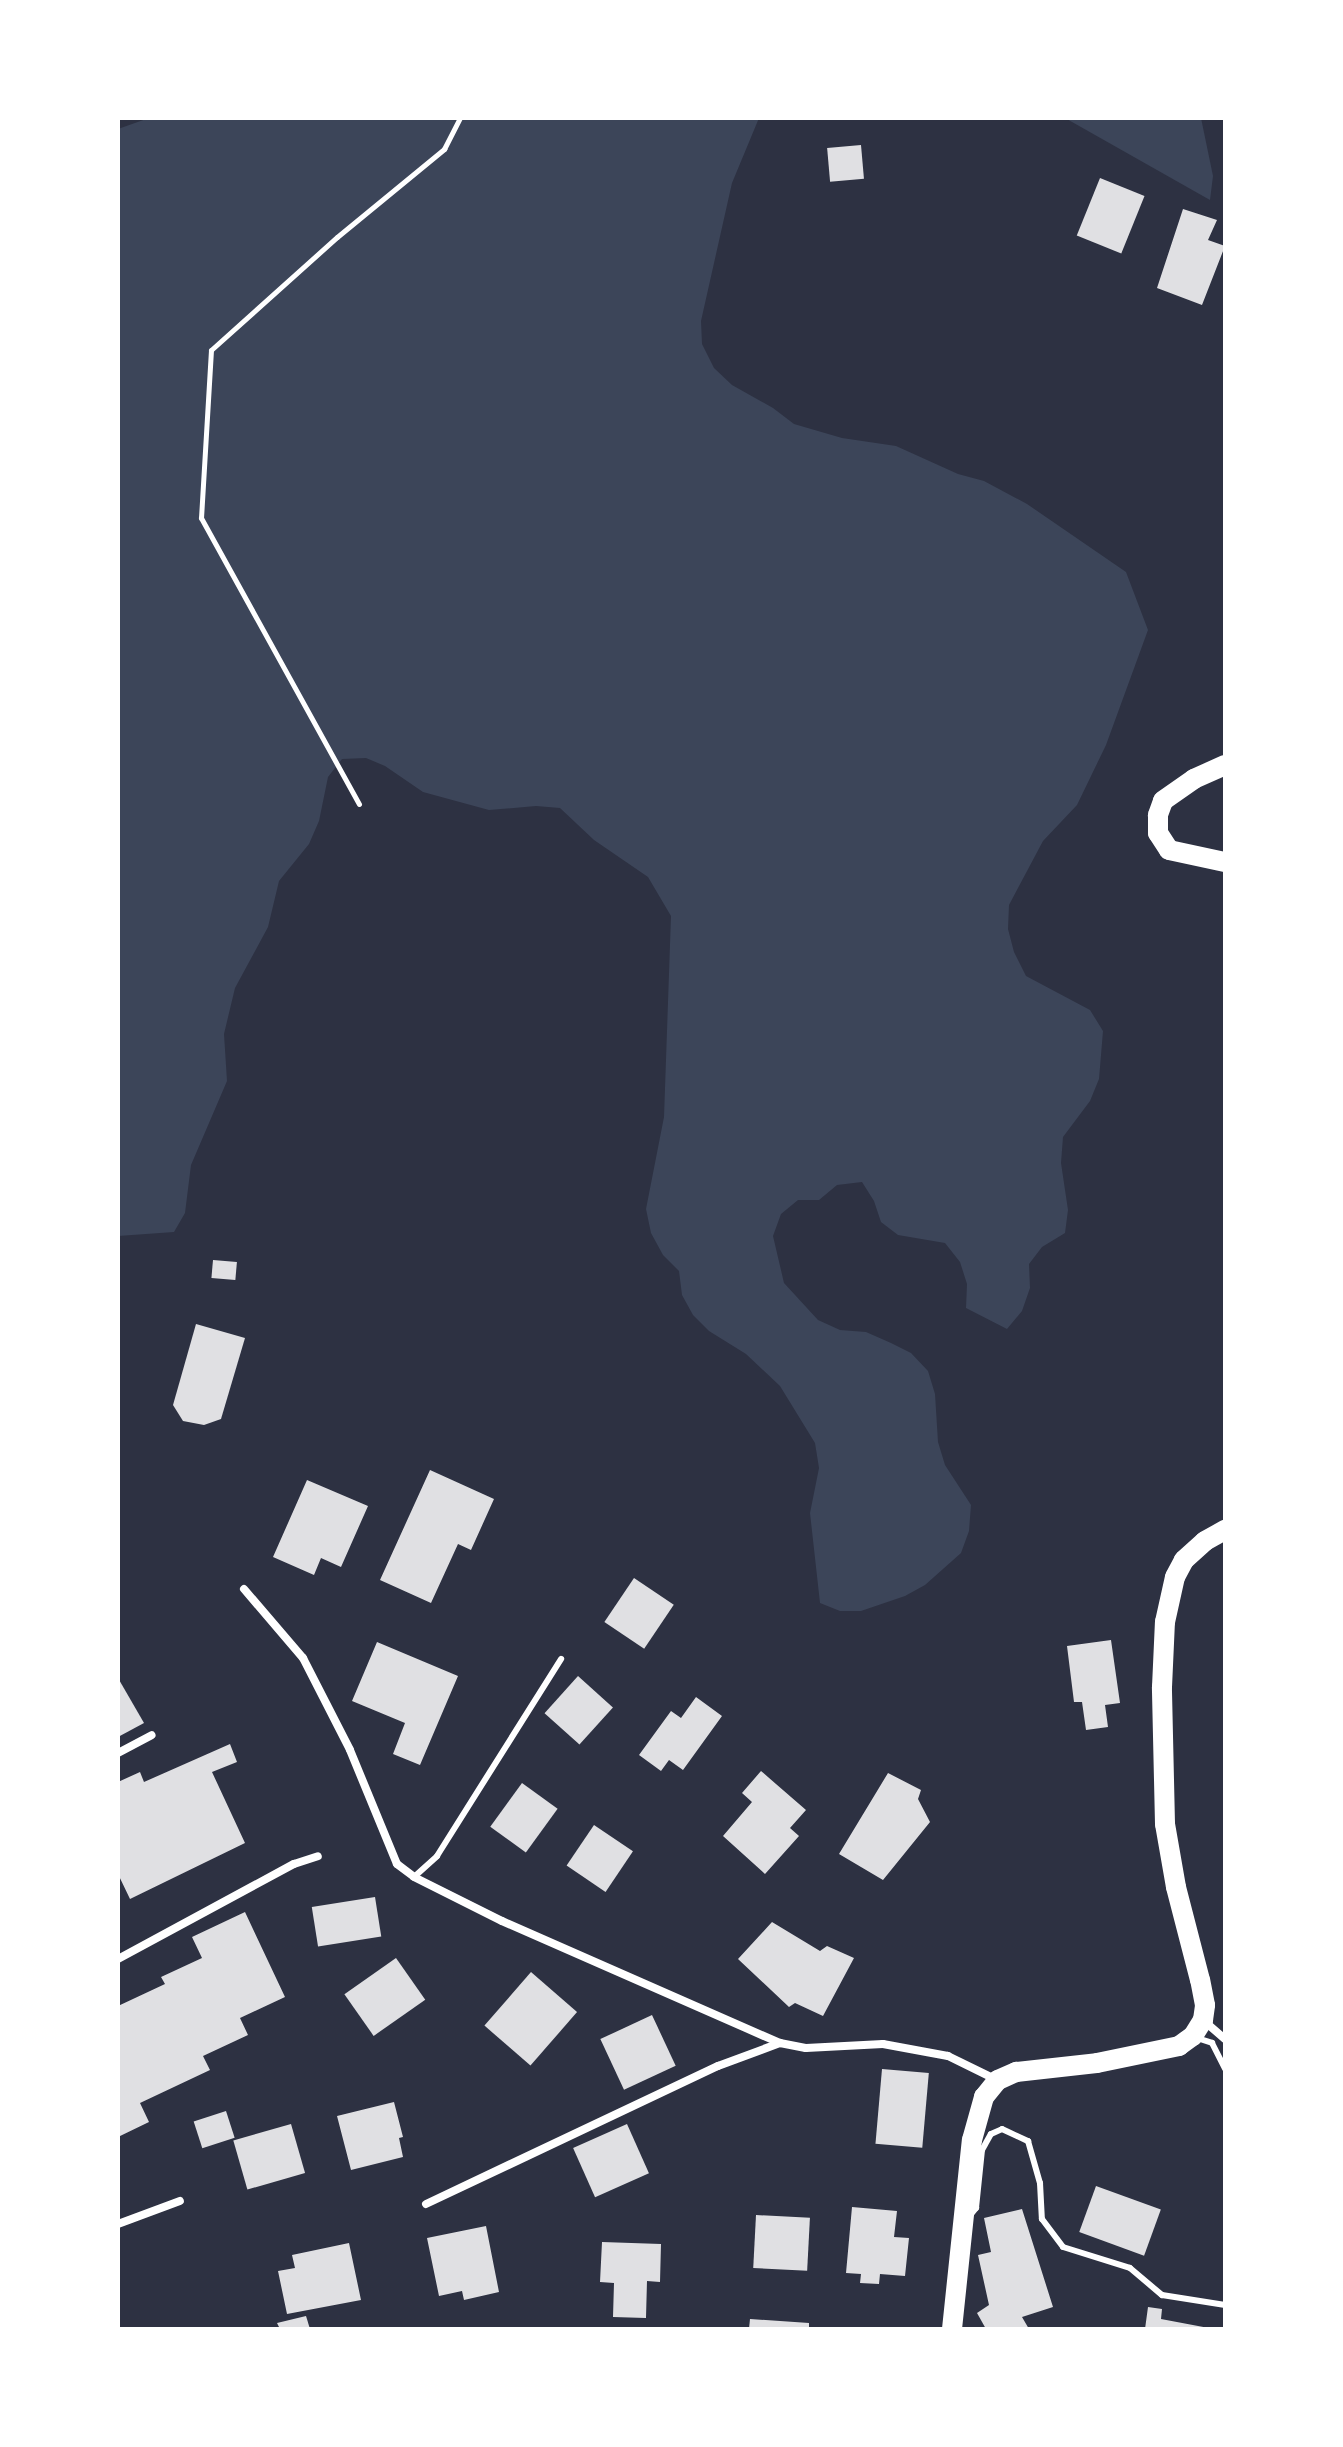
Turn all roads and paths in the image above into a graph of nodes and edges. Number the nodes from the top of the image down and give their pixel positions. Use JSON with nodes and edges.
{"nodes":[{"id":1,"x":460,"y":118,"type":"edge"},
{"id":2,"x":1225,"y":765,"type":"edge"},
{"id":3,"x":359,"y":804,"type":"dead end"},
{"id":4,"x":1225,"y":862,"type":"edge"},
{"id":5,"x":1225,"y":1530,"type":"edge"},
{"id":6,"x":244,"y":1589,"type":"dead end"},
{"id":7,"x":561,"y":1659,"type":"dead end"},
{"id":8,"x":152,"y":1735,"type":"dead end"},
{"id":9,"x":118,"y":1753,"type":"edge"},
{"id":10,"x":318,"y":1856,"type":"dead end"},
{"id":11,"x":414,"y":1877,"type":"junction"},
{"id":12,"x":118,"y":1959,"type":"edge"},
{"id":13,"x":1198,"y":2028,"type":"junction"},
{"id":14,"x":1225,"y":2039,"type":"edge"},
{"id":15,"x":780,"y":2043,"type":"junction"},
{"id":16,"x":1225,"y":2069,"type":"edge"},
{"id":17,"x":998,"y":2080,"type":"junction"},
{"id":18,"x":180,"y":2201,"type":"dead end"},
{"id":19,"x":426,"y":2204,"type":"dead end"},
{"id":20,"x":964,"y":2223,"type":"junction"},
{"id":21,"x":118,"y":2224,"type":"edge"},
{"id":22,"x":1225,"y":2305,"type":"edge"},
{"id":23,"x":952,"y":2329,"type":"edge"}],
"edges":[{"from":1,"to":3,"type":"path"},
{"from":2,"to":4,"type":"main road"},
{"from":5,"to":13,"type":"main road"},
{"from":6,"to":11,"type":"street"},
{"from":7,"to":11,"type":"lane"},
{"from":8,"to":9,"type":"street"},
{"from":10,"to":12,"type":"street"},
{"from":11,"to":15,"type":"street"},
{"from":13,"to":14,"type":"street"},
{"from":13,"to":16,"type":"lane"},
{"from":13,"to":17,"type":"main road"},
{"from":15,"to":17,"type":"street"},
{"from":15,"to":19,"type":"street"},
{"from":17,"to":20,"type":"main road"},
{"from":18,"to":21,"type":"street"},
{"from":20,"to":22,"type":"lane"},
{"from":20,"to":23,"type":"main road"}]}
